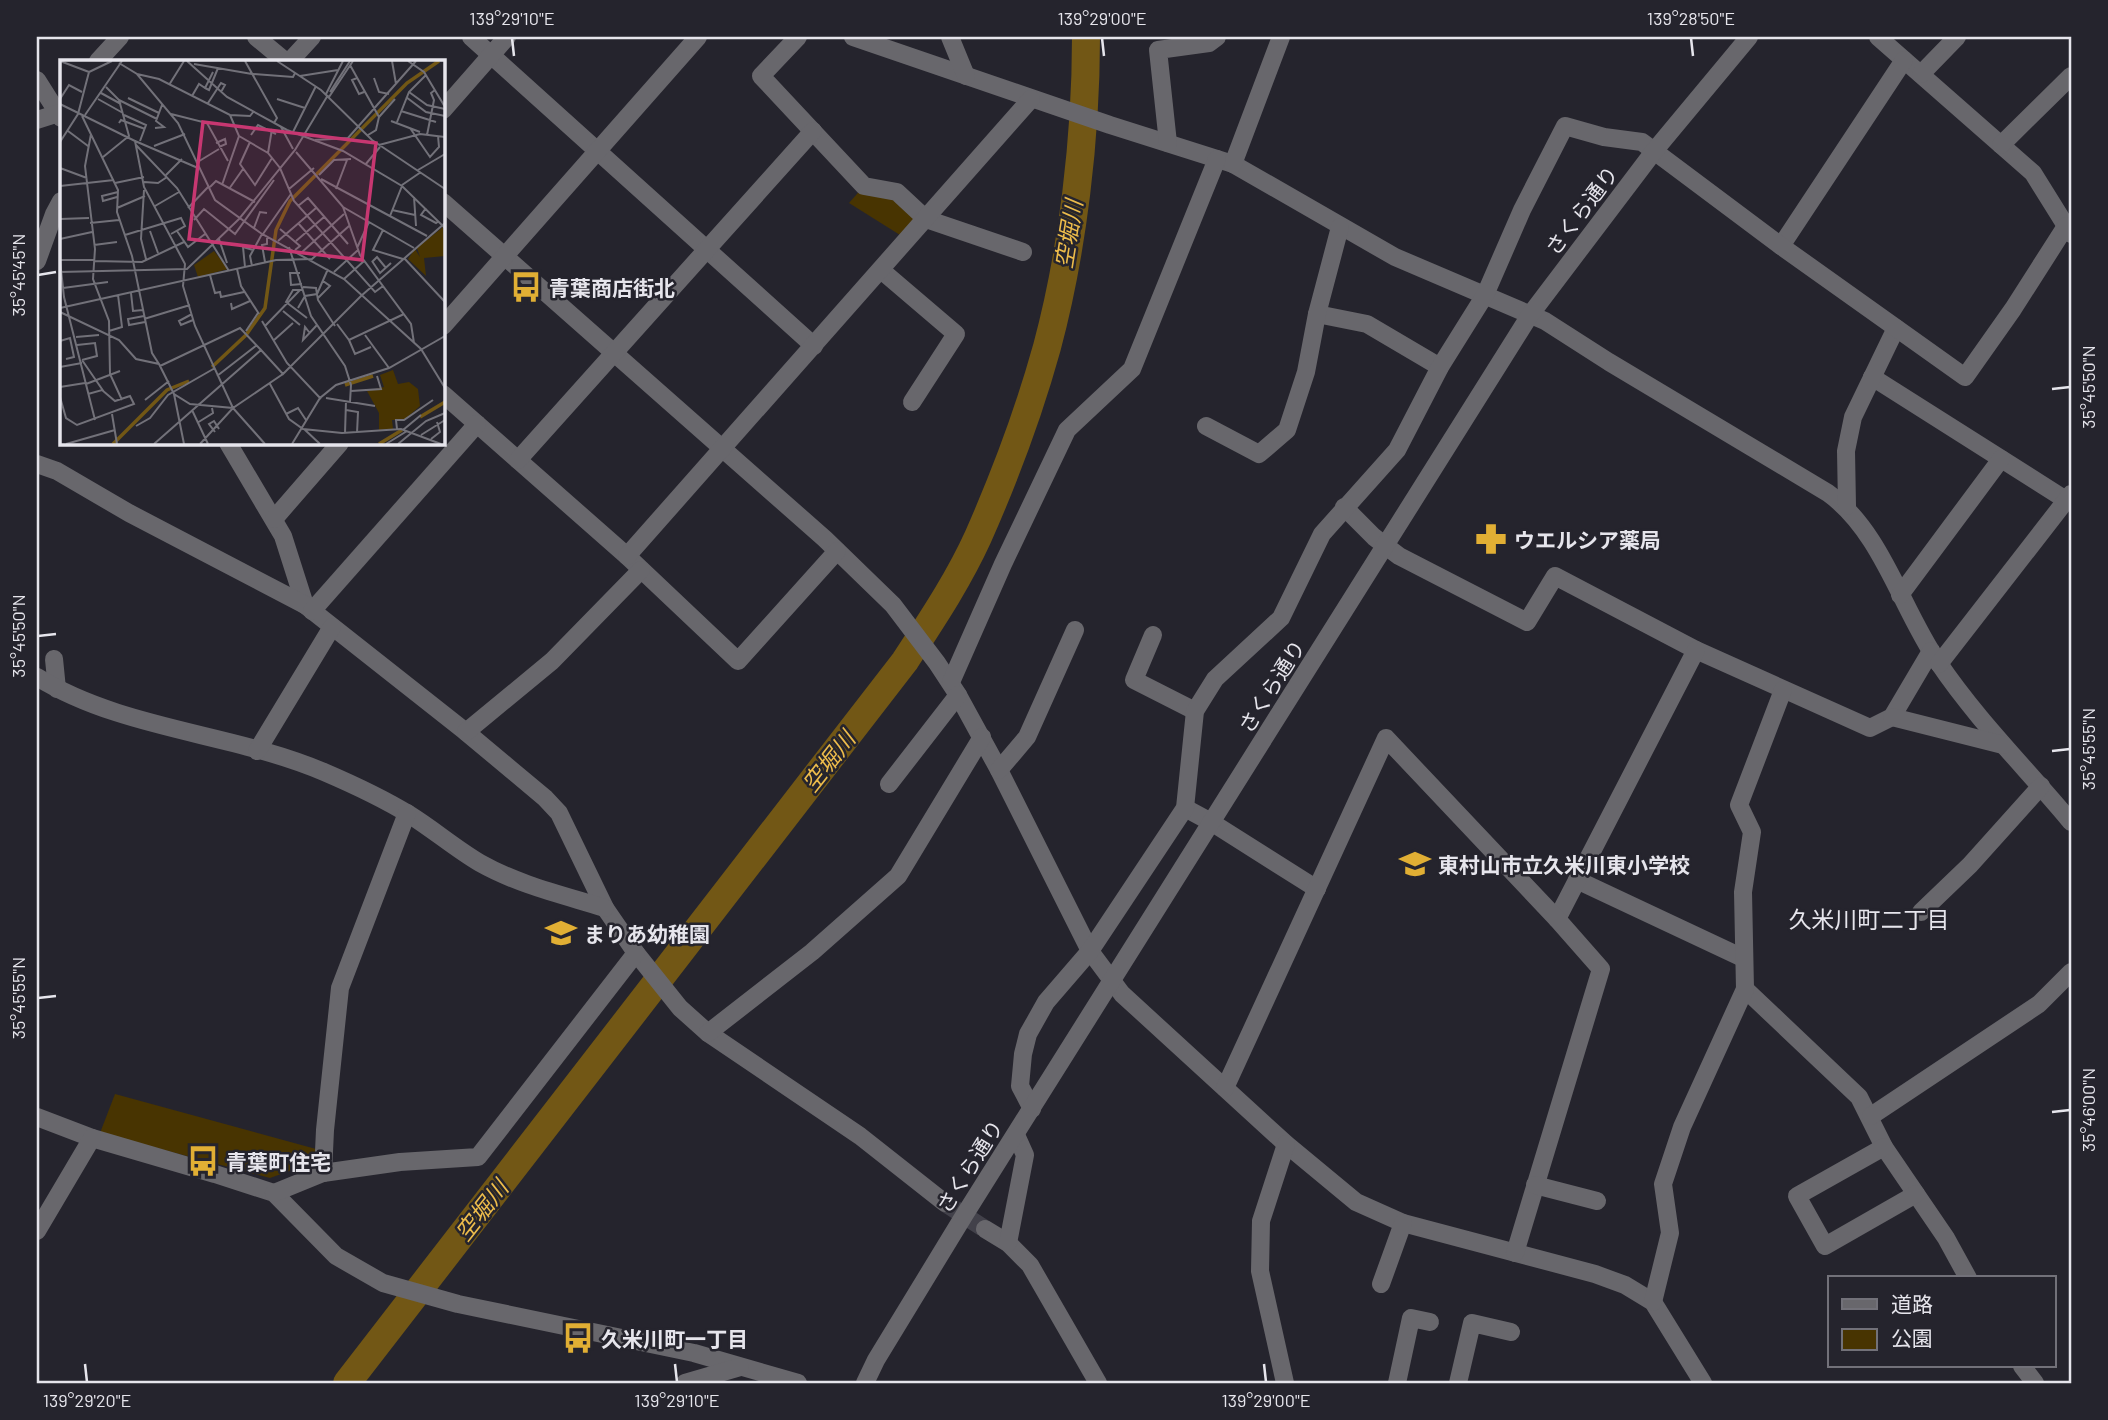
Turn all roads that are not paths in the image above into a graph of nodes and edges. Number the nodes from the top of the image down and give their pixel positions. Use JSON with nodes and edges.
{"nodes":[{"id":1,"x":120,"y":37,"type":"edge"},
{"id":2,"x":256,"y":37,"type":"edge"},
{"id":3,"x":312,"y":37,"type":"edge"},
{"id":4,"x":471,"y":37,"type":"edge"},
{"id":5,"x":507,"y":37,"type":"edge"},
{"id":6,"x":698,"y":37,"type":"edge"},
{"id":7,"x":798,"y":37,"type":"edge"},
{"id":8,"x":853,"y":37,"type":"edge"},
{"id":9,"x":950,"y":37,"type":"edge"},
{"id":10,"x":1217,"y":37,"type":"edge"},
{"id":11,"x":1281,"y":37,"type":"edge"},
{"id":12,"x":1749,"y":37,"type":"edge"},
{"id":13,"x":1878,"y":37,"type":"edge"},
{"id":14,"x":1957,"y":37,"type":"edge"},
{"id":15,"x":884,"y":42,"type":"edge"},
{"id":16,"x":491,"y":55,"type":"junction"},
{"id":17,"x":99,"y":60,"type":"edge"},
{"id":18,"x":284,"y":60,"type":"edge"},
{"id":19,"x":291,"y":60,"type":"edge"},
{"id":20,"x":1904,"y":60,"type":"junction"},
{"id":21,"x":1921,"y":74,"type":"junction"},
{"id":22,"x":966,"y":76,"type":"junction"},
{"id":23,"x":2071,"y":76,"type":"edge"},
{"id":24,"x":37,"y":80,"type":"edge"},
{"id":25,"x":1031,"y":99,"type":"junction"},
{"id":26,"x":444,"y":109,"type":"edge"},
{"id":27,"x":59,"y":110,"type":"edge"},
{"id":28,"x":37,"y":120,"type":"edge"},
{"id":29,"x":813,"y":131,"type":"junction"},
{"id":30,"x":1168,"y":143,"type":"junction"},
{"id":31,"x":2001,"y":145,"type":"junction"},
{"id":32,"x":1655,"y":150,"type":"junction"},
{"id":33,"x":597,"y":151,"type":"junction"},
{"id":34,"x":1225,"y":162,"type":"junction"},
{"id":35,"x":60,"y":203,"type":"edge"},
{"id":36,"x":444,"y":203,"type":"edge"},
{"id":37,"x":926,"y":219,"type":"junction"},
{"id":38,"x":1340,"y":227,"type":"junction"},
{"id":39,"x":2069,"y":230,"type":"edge"},
{"id":40,"x":1781,"y":246,"type":"junction"},
{"id":41,"x":706,"y":249,"type":"junction"},
{"id":42,"x":1023,"y":252,"type":"dead end"},
{"id":43,"x":504,"y":257,"type":"junction"},
{"id":44,"x":37,"y":261,"type":"edge"},
{"id":45,"x":881,"y":270,"type":"junction"},
{"id":46,"x":1485,"y":295,"type":"junction"},
{"id":47,"x":1317,"y":314,"type":"junction"},
{"id":48,"x":1530,"y":315,"type":"junction"},
{"id":49,"x":444,"y":325,"type":"edge"},
{"id":50,"x":1896,"y":328,"type":"junction"},
{"id":51,"x":814,"y":346,"type":"junction"},
{"id":52,"x":613,"y":354,"type":"junction"},
{"id":53,"x":1440,"y":367,"type":"junction"},
{"id":54,"x":1872,"y":377,"type":"junction"},
{"id":55,"x":444,"y":395,"type":"edge"},
{"id":56,"x":912,"y":402,"type":"dead end"},
{"id":57,"x":477,"y":424,"type":"junction"},
{"id":58,"x":1206,"y":426,"type":"dead end"},
{"id":59,"x":229,"y":444,"type":"edge"},
{"id":60,"x":339,"y":444,"type":"edge"},
{"id":61,"x":722,"y":449,"type":"junction"},
{"id":62,"x":2001,"y":459,"type":"junction"},
{"id":63,"x":518,"y":460,"type":"junction"},
{"id":64,"x":37,"y":464,"type":"edge"},
{"id":65,"x":2069,"y":497,"type":"edge"},
{"id":66,"x":1847,"y":506,"type":"junction"},
{"id":67,"x":1344,"y":507,"type":"junction"},
{"id":68,"x":274,"y":519,"type":"junction"},
{"id":69,"x":1386,"y":546,"type":"junction"},
{"id":70,"x":837,"y":551,"type":"junction"},
{"id":71,"x":627,"y":556,"type":"junction"},
{"id":72,"x":641,"y":570,"type":"junction"},
{"id":73,"x":1900,"y":595,"type":"junction"},
{"id":74,"x":308,"y":608,"type":"junction"},
{"id":75,"x":332,"y":627,"type":"junction"},
{"id":76,"x":1075,"y":630,"type":"dead end"},
{"id":77,"x":1153,"y":635,"type":"dead end"},
{"id":78,"x":1696,"y":650,"type":"junction"},
{"id":79,"x":1935,"y":657,"type":"junction"},
{"id":80,"x":54,"y":659,"type":"dead end"},
{"id":81,"x":37,"y":677,"type":"edge"},
{"id":82,"x":954,"y":689,"type":"junction"},
{"id":83,"x":57,"y":690,"type":"junction"},
{"id":84,"x":1783,"y":690,"type":"junction"},
{"id":85,"x":1195,"y":711,"type":"junction"},
{"id":86,"x":1892,"y":717,"type":"junction"},
{"id":87,"x":466,"y":732,"type":"junction"},
{"id":88,"x":982,"y":737,"type":"junction"},
{"id":89,"x":2003,"y":745,"type":"junction"},
{"id":90,"x":257,"y":751,"type":"junction"},
{"id":91,"x":999,"y":770,"type":"junction"},
{"id":92,"x":889,"y":784,"type":"dead end"},
{"id":93,"x":2041,"y":786,"type":"junction"},
{"id":94,"x":1185,"y":808,"type":"junction"},
{"id":95,"x":407,"y":813,"type":"junction"},
{"id":96,"x":1212,"y":822,"type":"junction"},
{"id":97,"x":2071,"y":822,"type":"edge"},
{"id":98,"x":1577,"y":880,"type":"junction"},
{"id":99,"x":1317,"y":889,"type":"junction"},
{"id":100,"x":605,"y":908,"type":"junction"},
{"id":101,"x":1921,"y":912,"type":"dead end"},
{"id":102,"x":1558,"y":919,"type":"junction"},
{"id":103,"x":1090,"y":951,"type":"junction"},
{"id":104,"x":637,"y":955,"type":"junction"},
{"id":105,"x":1743,"y":958,"type":"junction"},
{"id":106,"x":2071,"y":972,"type":"edge"},
{"id":107,"x":1112,"y":981,"type":"junction"},
{"id":108,"x":1745,"y":989,"type":"junction"},
{"id":109,"x":708,"y":1033,"type":"junction"},
{"id":110,"x":1225,"y":1088,"type":"junction"},
{"id":111,"x":1032,"y":1109,"type":"junction"},
{"id":112,"x":1871,"y":1116,"type":"junction"},
{"id":113,"x":37,"y":1117,"type":"edge"},
{"id":114,"x":1016,"y":1135,"type":"junction"},
{"id":115,"x":92,"y":1138,"type":"junction"},
{"id":116,"x":1286,"y":1144,"type":"junction"},
{"id":117,"x":1884,"y":1147,"type":"junction"},
{"id":118,"x":323,"y":1173,"type":"junction"},
{"id":119,"x":1535,"y":1185,"type":"junction"},
{"id":120,"x":274,"y":1193,"type":"junction"},
{"id":121,"x":1916,"y":1194,"type":"junction"},
{"id":122,"x":1597,"y":1201,"type":"dead end"},
{"id":123,"x":945,"y":1203,"type":"tunnel mouth"},
{"id":124,"x":1403,"y":1223,"type":"junction"},
{"id":125,"x":985,"y":1229,"type":"tunnel mouth"},
{"id":126,"x":37,"y":1231,"type":"edge"},
{"id":127,"x":1008,"y":1243,"type":"junction"},
{"id":128,"x":1516,"y":1253,"type":"junction"},
{"id":129,"x":1967,"y":1276,"type":"edge"},
{"id":130,"x":1381,"y":1284,"type":"dead end"},
{"id":131,"x":1653,"y":1302,"type":"junction"},
{"id":132,"x":1430,"y":1322,"type":"dead end"},
{"id":133,"x":1511,"y":1332,"type":"dead end"},
{"id":134,"x":740,"y":1367,"type":"junction"},
{"id":135,"x":2024,"y":1368,"type":"edge"},
{"id":136,"x":685,"y":1383,"type":"edge"},
{"id":137,"x":798,"y":1383,"type":"edge"},
{"id":138,"x":865,"y":1383,"type":"edge"},
{"id":139,"x":1098,"y":1383,"type":"edge"},
{"id":140,"x":1285,"y":1383,"type":"edge"},
{"id":141,"x":1397,"y":1383,"type":"edge"},
{"id":142,"x":1458,"y":1383,"type":"edge"},
{"id":143,"x":1703,"y":1383,"type":"edge"},
{"id":144,"x":2035,"y":1383,"type":"edge"}],
"edges":[{"from":1,"to":17,"type":"street"},
{"from":2,"to":18,"type":"street"},
{"from":3,"to":19,"type":"street"},
{"from":4,"to":16,"type":"street"},
{"from":5,"to":16,"type":"street"},
{"from":6,"to":33,"type":"street"},
{"from":7,"to":29,"type":"street"},
{"from":8,"to":15,"type":"street"},
{"from":9,"to":22,"type":"street"},
{"from":10,"to":30,"type":"street"},
{"from":11,"to":34,"type":"street"},
{"from":12,"to":32,"type":"street","name":"さくら通り"},
{"from":13,"to":20,"type":"street"},
{"from":14,"to":21,"type":"street"},
{"from":15,"to":22,"type":"street"},
{"from":16,"to":26,"type":"street"},
{"from":16,"to":33,"type":"street"},
{"from":20,"to":21,"type":"street"},
{"from":20,"to":40,"type":"street"},
{"from":21,"to":31,"type":"street"},
{"from":22,"to":25,"type":"street"},
{"from":23,"to":31,"type":"street"},
{"from":24,"to":27,"type":"street"},
{"from":25,"to":30,"type":"street"},
{"from":25,"to":37,"type":"street"},
{"from":27,"to":28,"type":"street"},
{"from":29,"to":37,"type":"street"},
{"from":29,"to":41,"type":"street"},
{"from":30,"to":34,"type":"street"},
{"from":31,"to":39,"type":"street"},
{"from":32,"to":40,"type":"street"},
{"from":32,"to":46,"type":"street"},
{"from":32,"to":48,"type":"street","name":"さくら通り"},
{"from":33,"to":41,"type":"street"},
{"from":33,"to":43,"type":"street"},
{"from":34,"to":38,"type":"street"},
{"from":34,"to":82,"type":"street"},
{"from":35,"to":44,"type":"street"},
{"from":36,"to":43,"type":"street"},
{"from":37,"to":42,"type":"street"},
{"from":37,"to":45,"type":"street"},
{"from":38,"to":46,"type":"street"},
{"from":38,"to":47,"type":"street"},
{"from":39,"to":50,"type":"street"},
{"from":40,"to":50,"type":"street"},
{"from":41,"to":51,"type":"street"},
{"from":41,"to":52,"type":"street"},
{"from":43,"to":49,"type":"street"},
{"from":43,"to":52,"type":"street"},
{"from":45,"to":51,"type":"street"},
{"from":45,"to":56,"type":"street"},
{"from":46,"to":48,"type":"street"},
{"from":46,"to":53,"type":"street"},
{"from":47,"to":53,"type":"street"},
{"from":47,"to":58,"type":"street"},
{"from":48,"to":66,"type":"street"},
{"from":48,"to":69,"type":"street","name":"さくら通り"},
{"from":50,"to":54,"type":"street"},
{"from":51,"to":61,"type":"street"},
{"from":52,"to":61,"type":"street"},
{"from":52,"to":63,"type":"street"},
{"from":53,"to":67,"type":"street"},
{"from":54,"to":62,"type":"street"},
{"from":54,"to":66,"type":"street"},
{"from":55,"to":57,"type":"street"},
{"from":57,"to":63,"type":"street"},
{"from":57,"to":74,"type":"street"},
{"from":59,"to":68,"type":"street"},
{"from":60,"to":68,"type":"street"},
{"from":61,"to":70,"type":"street"},
{"from":61,"to":71,"type":"street"},
{"from":62,"to":65,"type":"street"},
{"from":62,"to":73,"type":"street"},
{"from":63,"to":71,"type":"street"},
{"from":64,"to":74,"type":"street"},
{"from":65,"to":79,"type":"street"},
{"from":66,"to":73,"type":"street"},
{"from":67,"to":69,"type":"street"},
{"from":67,"to":85,"type":"street"},
{"from":68,"to":74,"type":"street"},
{"from":69,"to":78,"type":"street"},
{"from":69,"to":96,"type":"street","name":"さくら通り"},
{"from":70,"to":72,"type":"street"},
{"from":70,"to":82,"type":"street"},
{"from":71,"to":72,"type":"street"},
{"from":72,"to":87,"type":"street"},
{"from":73,"to":79,"type":"street"},
{"from":74,"to":75,"type":"street"},
{"from":75,"to":87,"type":"street"},
{"from":75,"to":90,"type":"street"},
{"from":76,"to":91,"type":"street"},
{"from":77,"to":85,"type":"street"},
{"from":78,"to":84,"type":"street"},
{"from":78,"to":98,"type":"street"},
{"from":79,"to":86,"type":"street"},
{"from":79,"to":89,"type":"street"},
{"from":80,"to":83,"type":"street"},
{"from":81,"to":83,"type":"street"},
{"from":82,"to":88,"type":"street"},
{"from":82,"to":92,"type":"street"},
{"from":83,"to":90,"type":"street"},
{"from":84,"to":86,"type":"street"},
{"from":84,"to":105,"type":"street"},
{"from":85,"to":94,"type":"street"},
{"from":86,"to":89,"type":"street"},
{"from":87,"to":100,"type":"street"},
{"from":88,"to":91,"type":"street"},
{"from":88,"to":109,"type":"street"},
{"from":89,"to":93,"type":"street"},
{"from":90,"to":95,"type":"street"},
{"from":91,"to":103,"type":"street"},
{"from":93,"to":97,"type":"street"},
{"from":93,"to":101,"type":"street"},
{"from":94,"to":96,"type":"street"},
{"from":94,"to":103,"type":"street"},
{"from":95,"to":100,"type":"street"},
{"from":95,"to":118,"type":"street"},
{"from":96,"to":99,"type":"street"},
{"from":96,"to":107,"type":"street","name":"さくら通り"},
{"from":98,"to":102,"type":"street"},
{"from":98,"to":105,"type":"street"},
{"from":99,"to":102,"type":"street"},
{"from":99,"to":110,"type":"street"},
{"from":100,"to":104,"type":"street"},
{"from":102,"to":119,"type":"street"},
{"from":103,"to":107,"type":"street"},
{"from":103,"to":111,"type":"street"},
{"from":104,"to":109,"type":"street"},
{"from":104,"to":118,"type":"street"},
{"from":105,"to":108,"type":"street"},
{"from":106,"to":112,"type":"street"},
{"from":107,"to":110,"type":"street"},
{"from":107,"to":111,"type":"street","name":"さくら通り"},
{"from":108,"to":112,"type":"street"},
{"from":108,"to":131,"type":"street"},
{"from":109,"to":123,"type":"street"},
{"from":110,"to":116,"type":"street"},
{"from":111,"to":114,"type":"street","name":"さくら通り"},
{"from":112,"to":117,"type":"street"},
{"from":113,"to":115,"type":"street"},
{"from":114,"to":127,"type":"street"},
{"from":114,"to":138,"type":"street","name":"さくら通り"},
{"from":115,"to":120,"type":"street"},
{"from":115,"to":126,"type":"street"},
{"from":116,"to":124,"type":"street"},
{"from":116,"to":140,"type":"street"},
{"from":117,"to":121,"type":"street"},
{"from":117,"to":121,"type":"street"},
{"from":118,"to":120,"type":"street"},
{"from":119,"to":122,"type":"street"},
{"from":119,"to":128,"type":"street"},
{"from":120,"to":134,"type":"street"},
{"from":121,"to":129,"type":"street"},
{"from":124,"to":128,"type":"street"},
{"from":124,"to":130,"type":"street"},
{"from":125,"to":127,"type":"street"},
{"from":127,"to":139,"type":"street"},
{"from":128,"to":131,"type":"street"},
{"from":131,"to":143,"type":"street"},
{"from":132,"to":141,"type":"street"},
{"from":133,"to":142,"type":"street"},
{"from":134,"to":136,"type":"street"},
{"from":134,"to":137,"type":"street"},
{"from":135,"to":144,"type":"street"}]}
